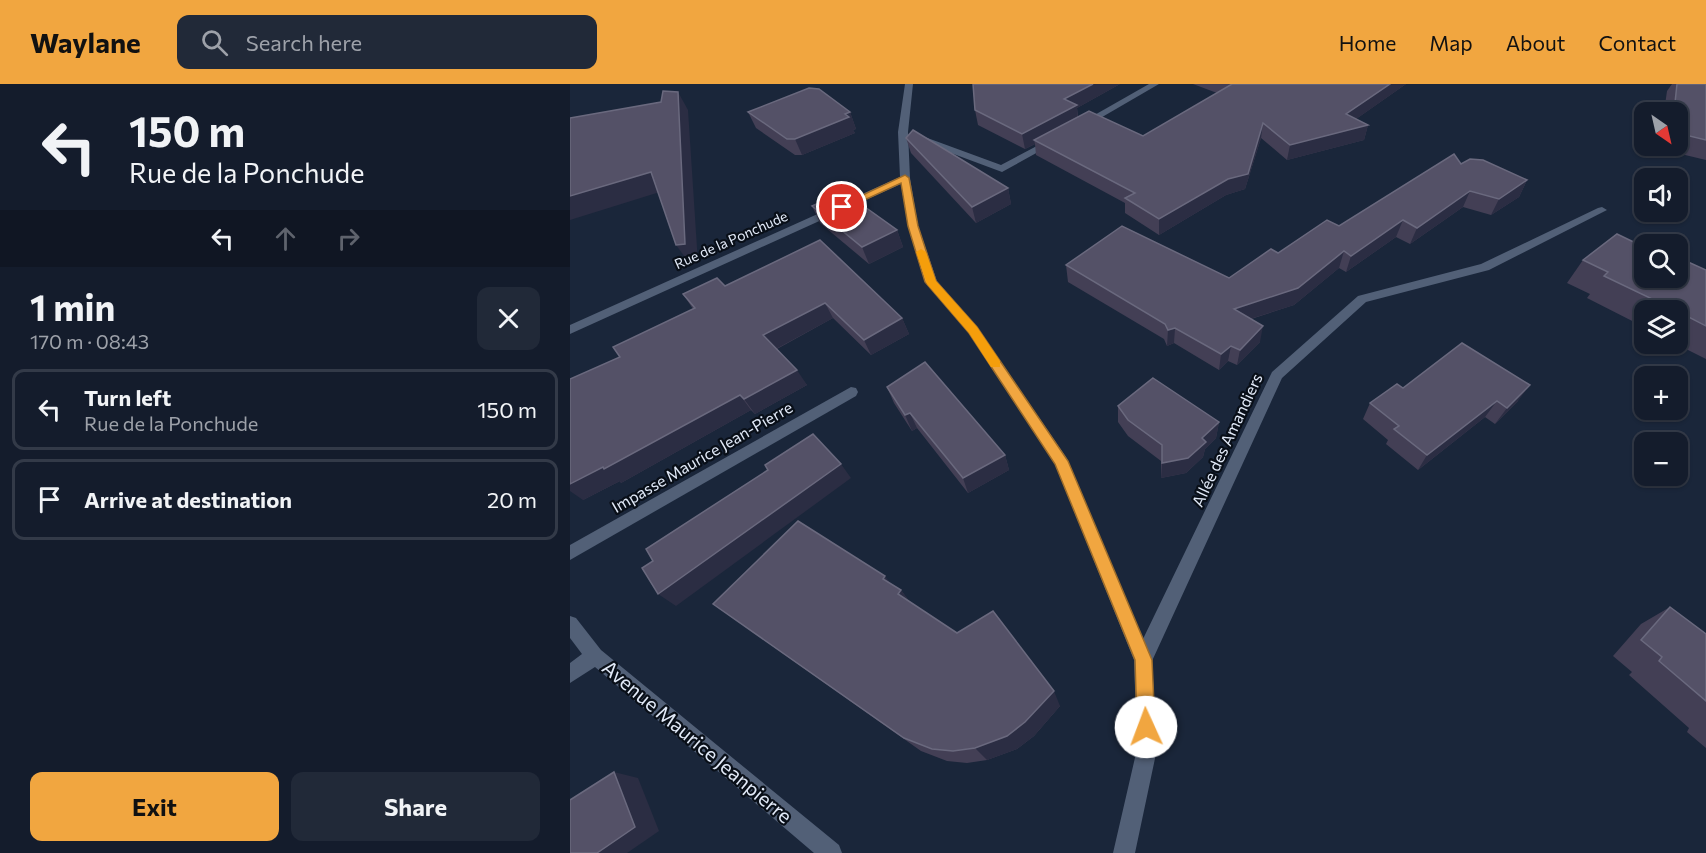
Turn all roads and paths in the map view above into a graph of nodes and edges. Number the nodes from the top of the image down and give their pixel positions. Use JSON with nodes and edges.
{"nodes":[{"id":1,"x":909,"y":84,"type":"edge"},
{"id":2,"x":1155,"y":84,"type":"edge"},
{"id":3,"x":1073,"y":130,"type":"edge"},
{"id":4,"x":903,"y":132,"type":"junction"},
{"id":5,"x":1063,"y":135,"type":"edge"},
{"id":6,"x":905,"y":178,"type":"junction"},
{"id":7,"x":1602,"y":210,"type":"dead end"},
{"id":8,"x":570,"y":330,"type":"edge"},
{"id":9,"x":851,"y":392,"type":"dead end"},
{"id":10,"x":570,"y":553,"type":"edge"},
{"id":11,"x":570,"y":624,"type":"edge"},
{"id":12,"x":595,"y":656,"type":"junction"},
{"id":13,"x":1143,"y":660,"type":"junction"},
{"id":14,"x":570,"y":674,"type":"edge"},
{"id":15,"x":831,"y":853,"type":"edge"},
{"id":16,"x":1124,"y":853,"type":"edge"}],
"edges":[{"from":1,"to":4,"type":"street"},
{"from":2,"to":3,"type":"street"},
{"from":4,"to":5,"type":"street"},
{"from":4,"to":6,"type":"street"},
{"from":6,"to":8,"type":"street","name":"Rue de la Ponchude"},
{"from":6,"to":13,"type":"street"},
{"from":7,"to":13,"type":"street","name":"Allée des Amandiers"},
{"from":9,"to":10,"type":"street","name":"Impasse Maurice Jean-Pierre"},
{"from":11,"to":12,"type":"street","name":"Avenue Maurice Jeanpierre"},
{"from":12,"to":14,"type":"street"},
{"from":12,"to":15,"type":"street","name":"Avenue Maurice Jeanpierre"},
{"from":13,"to":16,"type":"street"}]}
